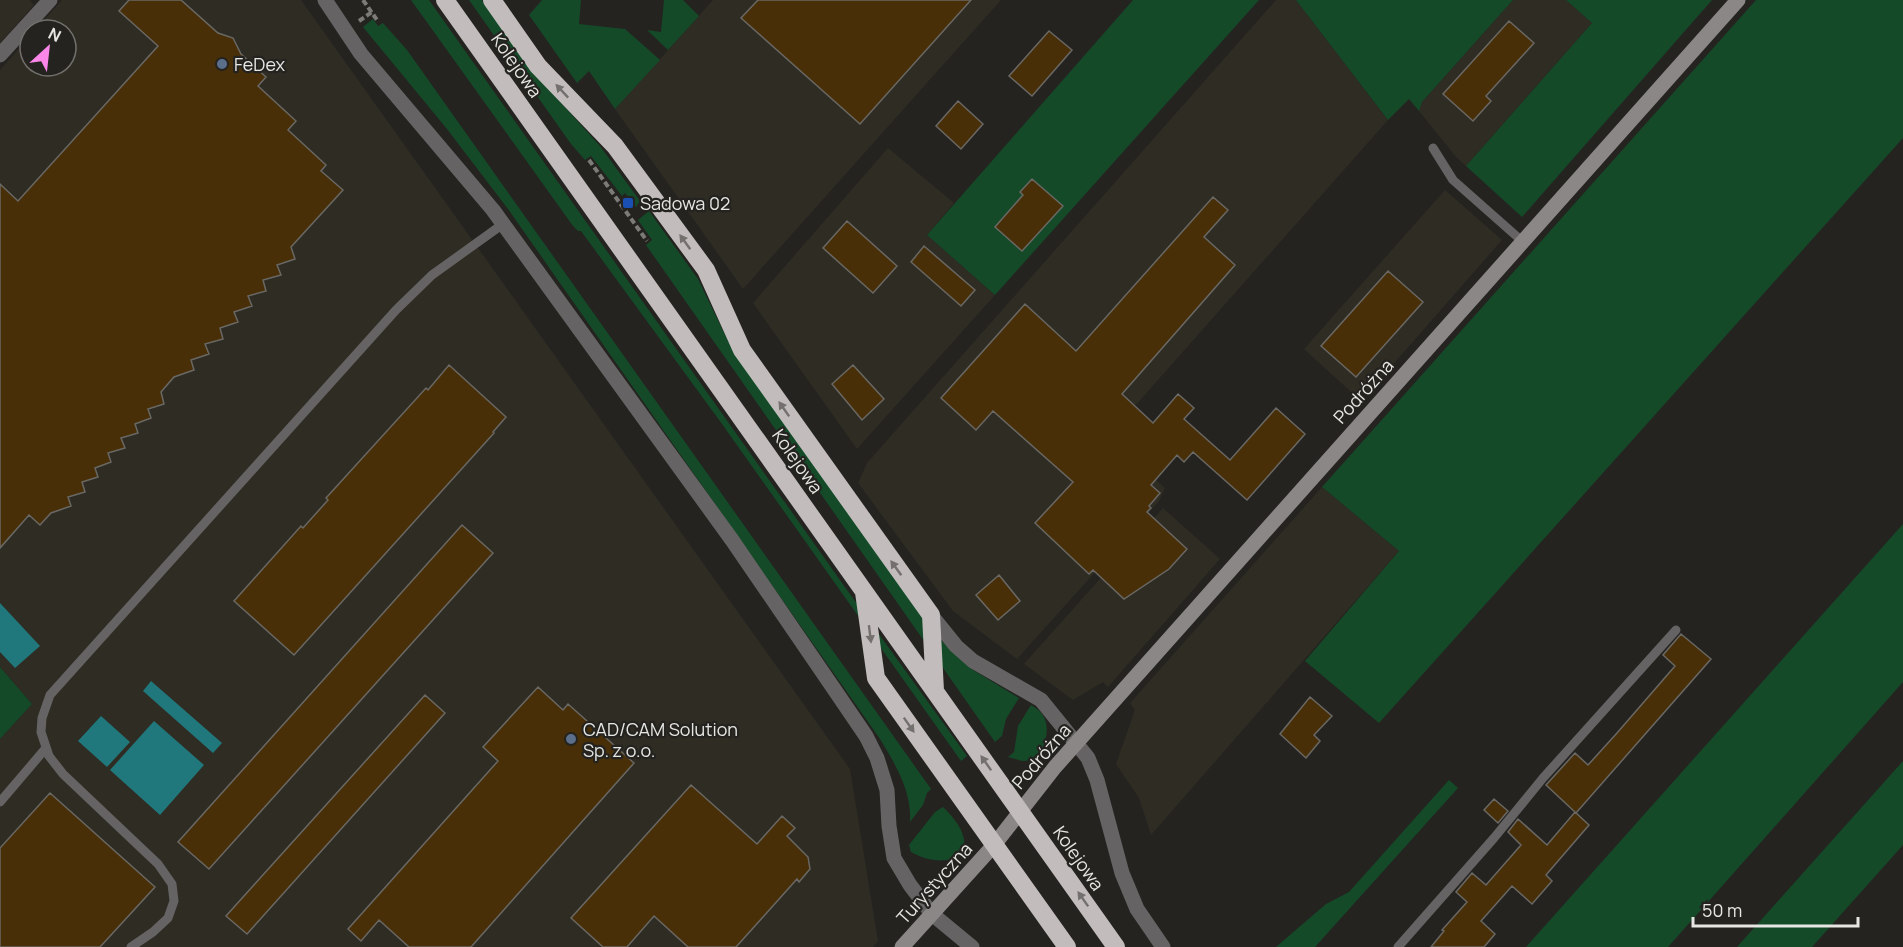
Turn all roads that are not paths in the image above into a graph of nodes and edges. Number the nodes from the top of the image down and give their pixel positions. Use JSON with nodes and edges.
{"nodes":[{"id":1,"x":50,"y":0,"type":"edge"},
{"id":2,"x":325,"y":0,"type":"edge"},
{"id":3,"x":445,"y":0,"type":"edge"},
{"id":4,"x":492,"y":0,"type":"edge"},
{"id":5,"x":1738,"y":0,"type":"edge"},
{"id":6,"x":0,"y":55,"type":"edge"},
{"id":7,"x":1433,"y":148,"type":"dead end"},
{"id":8,"x":503,"y":225,"type":"junction"},
{"id":9,"x":1522,"y":241,"type":"junction"},
{"id":10,"x":864,"y":590,"type":"junction"},
{"id":11,"x":931,"y":615,"type":"junction"},
{"id":12,"x":1676,"y":630,"type":"dead end"},
{"id":13,"x":935,"y":691,"type":"junction"},
{"id":14,"x":1078,"y":743,"type":"junction"},
{"id":15,"x":46,"y":748,"type":"junction"},
{"id":16,"x":0,"y":802,"type":"edge"},
{"id":17,"x":1020,"y":810,"type":"junction"},
{"id":18,"x":994,"y":845,"type":"junction"},
{"id":19,"x":932,"y":914,"type":"junction"},
{"id":20,"x":131,"y":947,"type":"edge"},
{"id":21,"x":902,"y":947,"type":"edge"},
{"id":22,"x":972,"y":947,"type":"edge"},
{"id":23,"x":1067,"y":947,"type":"edge"},
{"id":24,"x":1116,"y":947,"type":"edge"},
{"id":25,"x":1163,"y":947,"type":"edge"},
{"id":26,"x":1398,"y":947,"type":"edge"}],
"edges":[{"from":1,"to":6,"type":"street"},
{"from":2,"to":8,"type":"street"},
{"from":3,"to":10,"type":"highway","name":"Kolejowa"},
{"from":11,"to":4,"type":"highway","one_way":true},
{"from":5,"to":9,"type":"street","name":"Podróżna"},
{"from":7,"to":9,"type":"lane"},
{"from":8,"to":15,"type":"lane"},
{"from":8,"to":19,"type":"street"},
{"from":9,"to":14,"type":"street","name":"Podróżna"},
{"from":10,"to":13,"type":"highway","name":"Kolejowa"},
{"from":10,"to":18,"type":"highway","one_way":true},
{"from":11,"to":13,"type":"highway"},
{"from":11,"to":14,"type":"street"},
{"from":12,"to":26,"type":"lane"},
{"from":17,"to":13,"type":"highway","name":"Kolejowa","one_way":true},
{"from":14,"to":17,"type":"street","name":"Podróżna"},
{"from":14,"to":25,"type":"street"},
{"from":15,"to":16,"type":"lane"},
{"from":15,"to":20,"type":"lane"},
{"from":17,"to":18,"type":"street","name":"Podróżna"},
{"from":24,"to":17,"type":"highway","name":"Kolejowa","one_way":true},
{"from":18,"to":19,"type":"street","name":"Turystyczna"},
{"from":18,"to":23,"type":"highway"},
{"from":19,"to":21,"type":"street","name":"Turystyczna"},
{"from":19,"to":22,"type":"street"}]}
